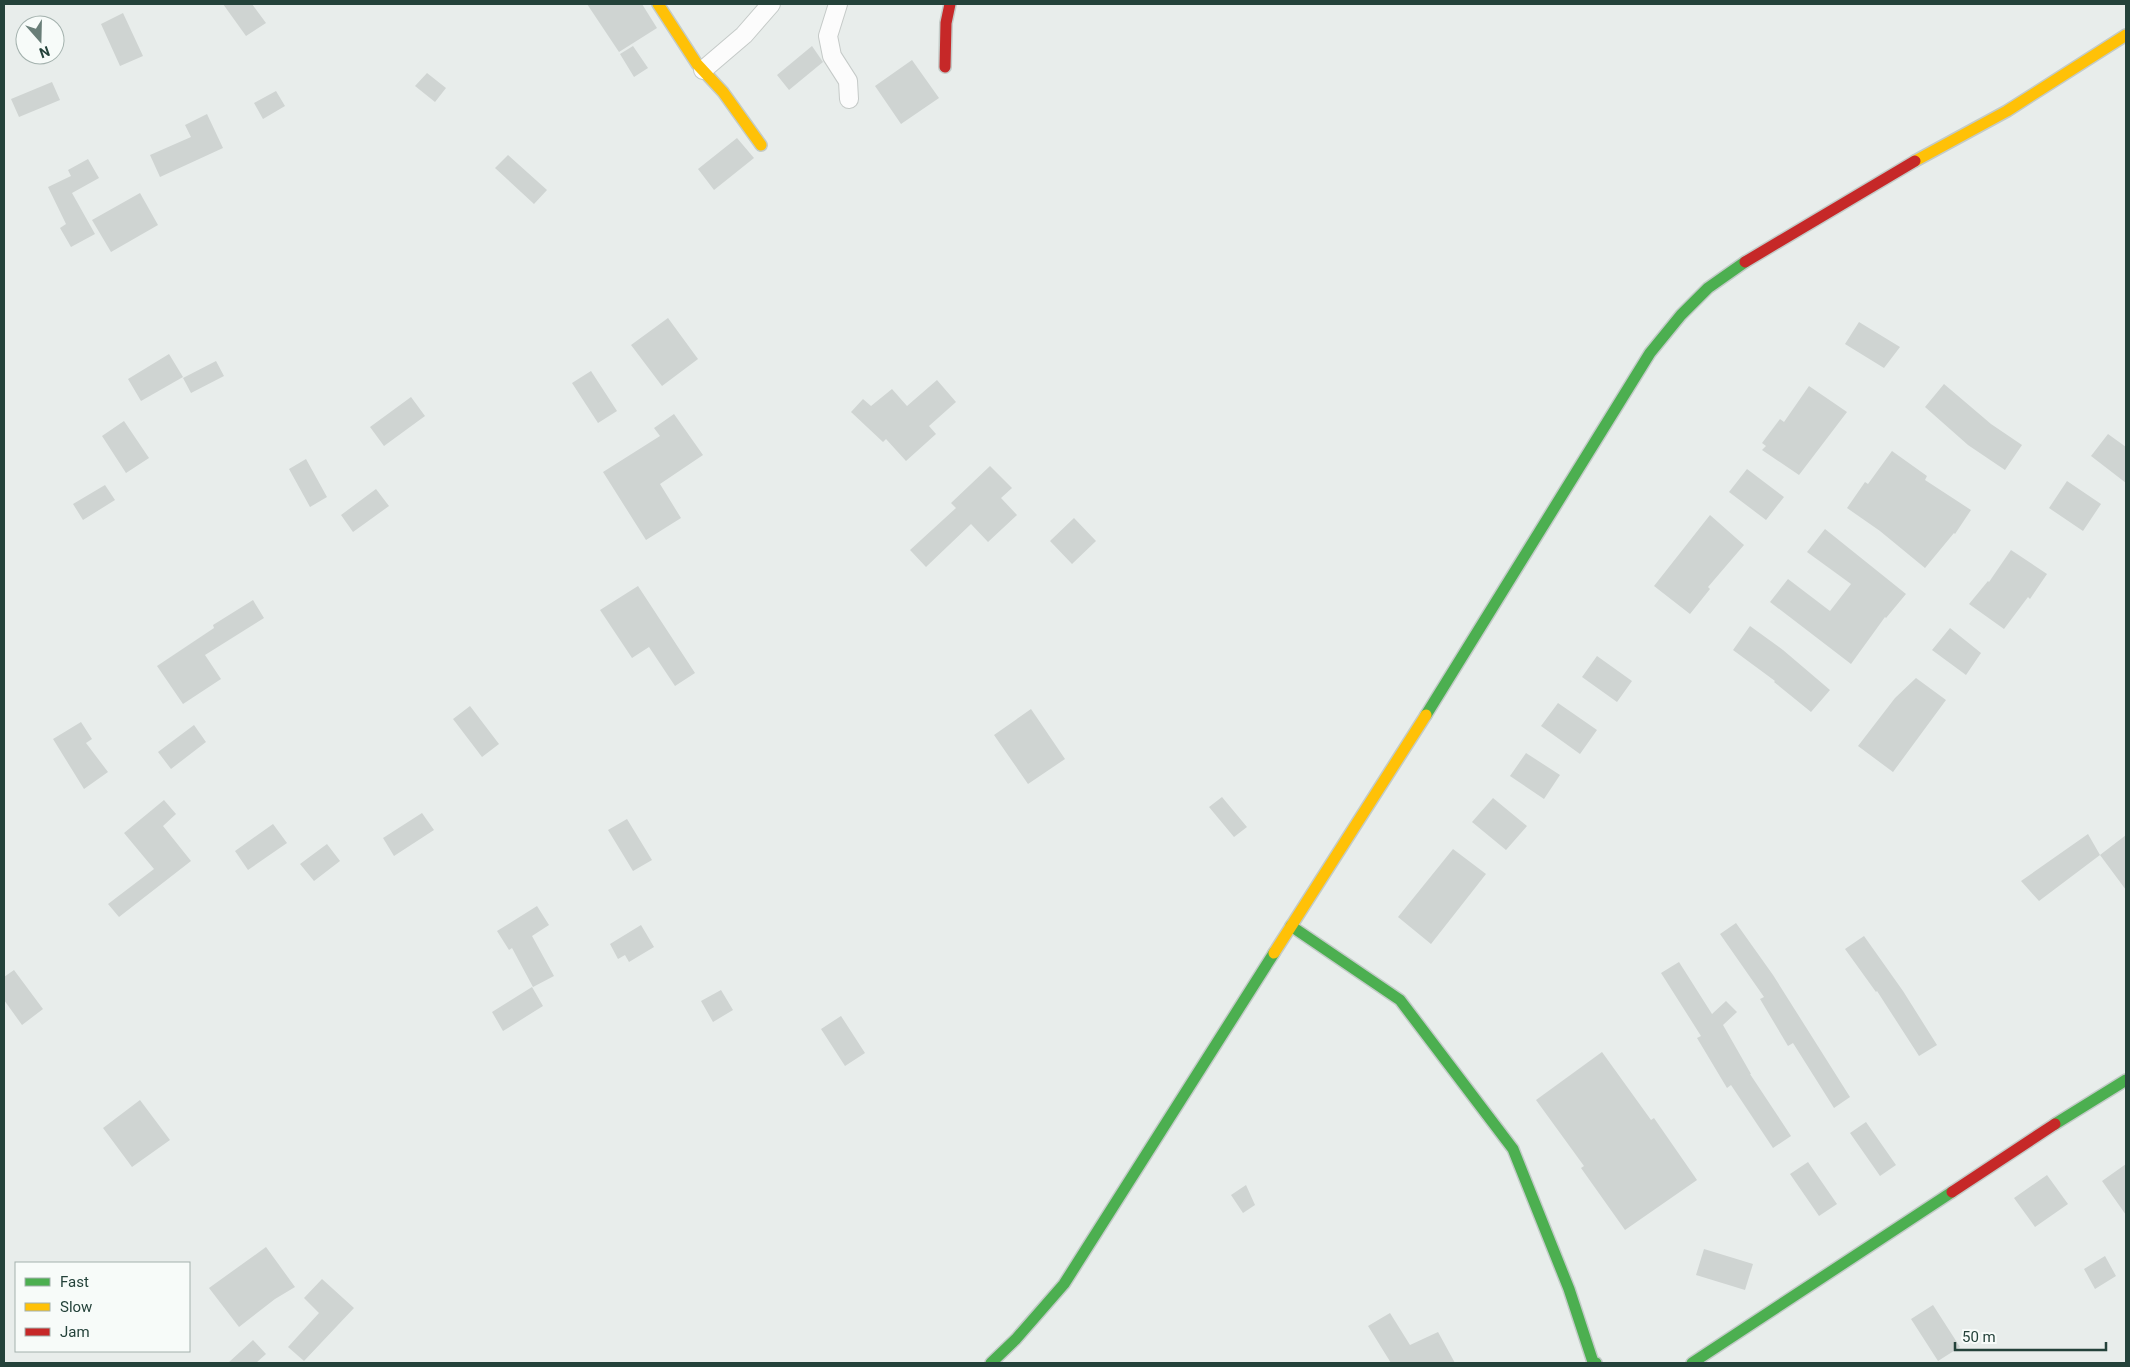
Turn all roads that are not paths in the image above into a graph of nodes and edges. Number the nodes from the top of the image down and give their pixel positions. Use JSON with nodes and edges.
{"nodes":[{"id":1,"x":658,"y":4,"type":"edge"},
{"id":2,"x":771,"y":4,"type":"edge"},
{"id":3,"x":838,"y":4,"type":"edge"},
{"id":4,"x":950,"y":4,"type":"edge"},
{"id":5,"x":2126,"y":36,"type":"edge"},
{"id":6,"x":945,"y":66,"type":"dead end"},
{"id":7,"x":703,"y":70,"type":"junction"},
{"id":8,"x":850,"y":99,"type":"dead end"},
{"id":9,"x":761,"y":145,"type":"dead end"},
{"id":10,"x":1291,"y":926,"type":"junction"},
{"id":11,"x":2126,"y":1080,"type":"edge"},
{"id":12,"x":991,"y":1363,"type":"edge"},
{"id":13,"x":1596,"y":1363,"type":"edge"},
{"id":14,"x":1692,"y":1363,"type":"edge"}],
"edges":[{"from":1,"to":7,"type":"street"},
{"from":2,"to":7,"type":"street"},
{"from":3,"to":8,"type":"street"},
{"from":4,"to":6,"type":"street"},
{"from":5,"to":10,"type":"street"},
{"from":7,"to":9,"type":"street"},
{"from":10,"to":12,"type":"street"},
{"from":10,"to":13,"type":"street"},
{"from":11,"to":14,"type":"street"}]}
